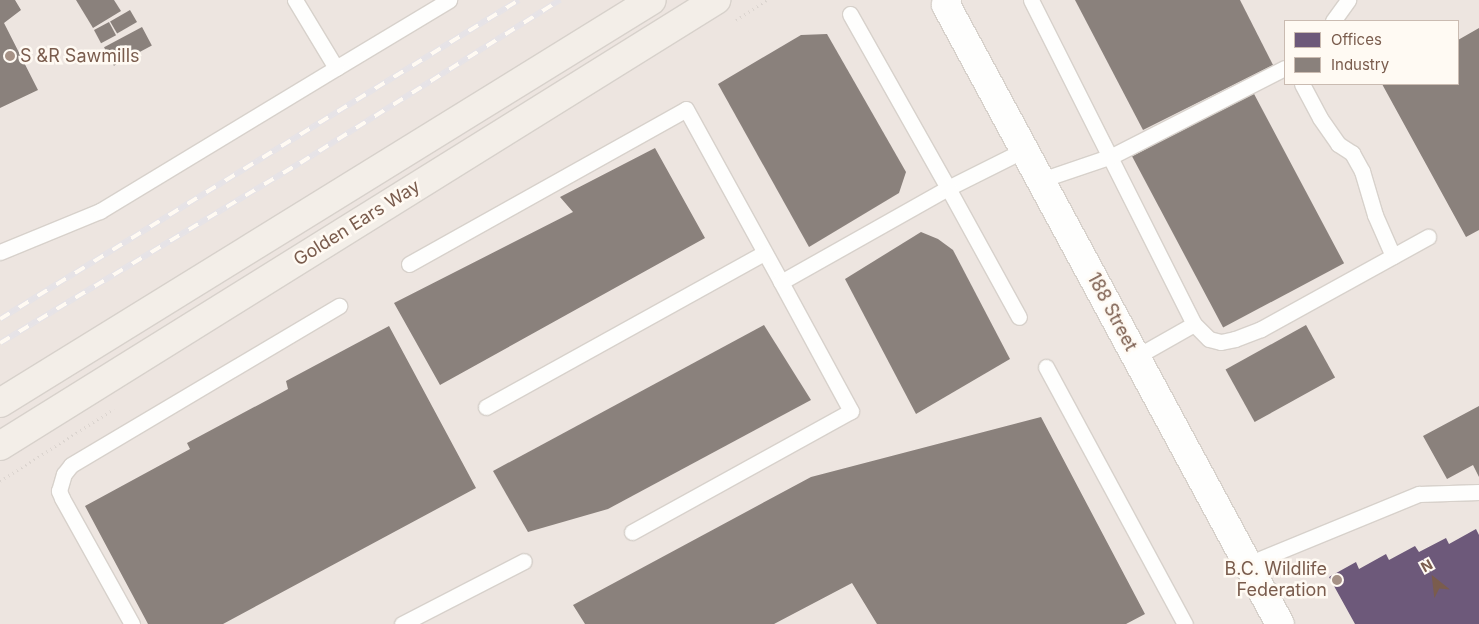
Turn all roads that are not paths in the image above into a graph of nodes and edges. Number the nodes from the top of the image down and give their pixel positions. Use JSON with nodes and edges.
{"nodes":[{"id":1,"x":295,"y":0,"type":"edge"},
{"id":2,"x":449,"y":0,"type":"edge"},
{"id":3,"x":652,"y":0,"type":"edge"},
{"id":4,"x":716,"y":0,"type":"edge"},
{"id":5,"x":947,"y":0,"type":"edge"},
{"id":6,"x":1031,"y":0,"type":"edge"},
{"id":7,"x":1348,"y":0,"type":"edge"},
{"id":8,"x":850,"y":14,"type":"dead end"},
{"id":9,"x":1334,"y":20,"type":"edge"},
{"id":10,"x":336,"y":68,"type":"junction"},
{"id":11,"x":1284,"y":69,"type":"edge"},
{"id":12,"x":1303,"y":85,"type":"edge"},
{"id":13,"x":1024,"y":150,"type":"junction"},
{"id":14,"x":1112,"y":156,"type":"junction"},
{"id":15,"x":1041,"y":180,"type":"junction"},
{"id":16,"x":948,"y":188,"type":"junction"},
{"id":17,"x":1428,"y":237,"type":"dead end"},
{"id":18,"x":0,"y":252,"type":"edge"},
{"id":19,"x":764,"y":253,"type":"junction"},
{"id":20,"x":1392,"y":256,"type":"junction"},
{"id":21,"x":409,"y":264,"type":"dead end"},
{"id":22,"x":781,"y":282,"type":"junction"},
{"id":23,"x":339,"y":306,"type":"dead end"},
{"id":24,"x":1019,"y":317,"type":"dead end"},
{"id":25,"x":1194,"y":324,"type":"junction"},
{"id":26,"x":1136,"y":356,"type":"junction"},
{"id":27,"x":1046,"y":367,"type":"dead end"},
{"id":28,"x":0,"y":403,"type":"edge"},
{"id":29,"x":486,"y":407,"type":"dead end"},
{"id":30,"x":0,"y":446,"type":"edge"},
{"id":31,"x":1479,"y":492,"type":"edge"},
{"id":32,"x":632,"y":532,"type":"dead end"},
{"id":33,"x":524,"y":561,"type":"dead end"},
{"id":34,"x":1248,"y":564,"type":"junction"},
{"id":35,"x":132,"y":624,"type":"edge"},
{"id":36,"x":402,"y":624,"type":"edge"},
{"id":37,"x":1185,"y":624,"type":"edge"},
{"id":38,"x":1280,"y":624,"type":"edge"}],
"edges":[{"from":1,"to":10,"type":"lane"},
{"from":2,"to":10,"type":"lane"},
{"from":3,"to":28,"type":"main road","name":"Golden Ears Way"},
{"from":4,"to":30,"type":"main road","name":"Golden Ears Way"},
{"from":5,"to":13,"type":"street","name":"188 Street"},
{"from":6,"to":14,"type":"lane"},
{"from":7,"to":9,"type":"lane"},
{"from":8,"to":16,"type":"lane"},
{"from":10,"to":18,"type":"lane"},
{"from":11,"to":14,"type":"lane"},
{"from":12,"to":20,"type":"lane"},
{"from":13,"to":15,"type":"street","name":"188 Street"},
{"from":13,"to":16,"type":"lane"},
{"from":14,"to":15,"type":"lane"},
{"from":14,"to":25,"type":"lane"},
{"from":15,"to":26,"type":"street","name":"188 Street"},
{"from":16,"to":22,"type":"lane"},
{"from":16,"to":24,"type":"lane"},
{"from":17,"to":20,"type":"lane"},
{"from":19,"to":21,"type":"lane"},
{"from":19,"to":22,"type":"lane"},
{"from":19,"to":29,"type":"lane"},
{"from":20,"to":25,"type":"lane"},
{"from":22,"to":32,"type":"lane"},
{"from":23,"to":35,"type":"lane"},
{"from":25,"to":26,"type":"lane"},
{"from":26,"to":34,"type":"street","name":"188 Street"},
{"from":27,"to":37,"type":"lane"},
{"from":31,"to":34,"type":"lane"},
{"from":33,"to":36,"type":"lane"},
{"from":34,"to":38,"type":"street","name":"188 Street"}]}
